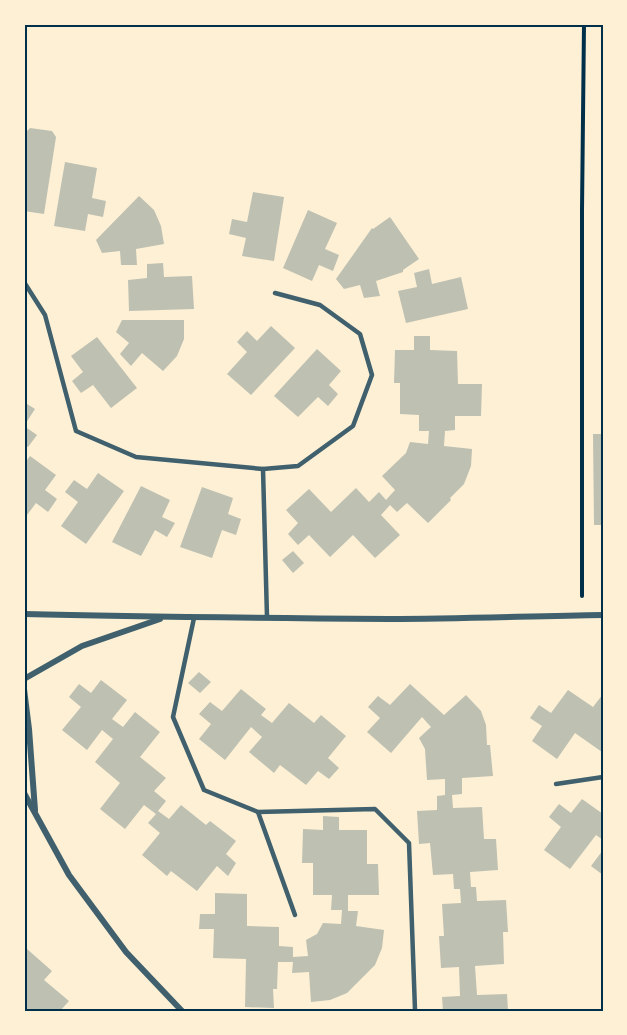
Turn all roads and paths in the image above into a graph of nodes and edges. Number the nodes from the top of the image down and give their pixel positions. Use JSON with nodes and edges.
{"nodes":[{"id":1,"x":584,"y":24,"type":"edge"},
{"id":2,"x":24,"y":282,"type":"edge"},
{"id":3,"x":274,"y":293,"type":"dead end"},
{"id":4,"x":263,"y":469,"type":"junction"},
{"id":5,"x":24,"y":614,"type":"edge"},
{"id":6,"x":582,"y":615,"type":"junction"},
{"id":7,"x":603,"y":615,"type":"edge"},
{"id":8,"x":164,"y":617,"type":"junction"},
{"id":9,"x":267,"y":617,"type":"junction"},
{"id":10,"x":194,"y":618,"type":"junction"},
{"id":11,"x":24,"y":679,"type":"edge"},
{"id":12,"x":24,"y":689,"type":"edge"},
{"id":13,"x":603,"y":777,"type":"edge"},
{"id":14,"x":556,"y":784,"type":"dead end"},
{"id":15,"x":24,"y":792,"type":"edge"},
{"id":16,"x":258,"y":812,"type":"junction"},
{"id":17,"x":35,"y":814,"type":"junction"},
{"id":18,"x":295,"y":915,"type":"dead end"},
{"id":19,"x":182,"y":1011,"type":"edge"},
{"id":20,"x":414,"y":1011,"type":"edge"}],
"edges":[{"from":1,"to":6,"type":"path"},
{"from":2,"to":4,"type":"lane"},
{"from":3,"to":4,"type":"lane"},
{"from":4,"to":9,"type":"lane"},
{"from":5,"to":8,"type":"street"},
{"from":6,"to":7,"type":"street"},
{"from":6,"to":9,"type":"street"},
{"from":8,"to":10,"type":"street"},
{"from":8,"to":11,"type":"street"},
{"from":9,"to":10,"type":"street"},
{"from":10,"to":16,"type":"lane"},
{"from":12,"to":17,"type":"street"},
{"from":13,"to":14,"type":"lane"},
{"from":15,"to":17,"type":"street"},
{"from":16,"to":18,"type":"lane"},
{"from":16,"to":20,"type":"lane"},
{"from":17,"to":19,"type":"street"}]}
